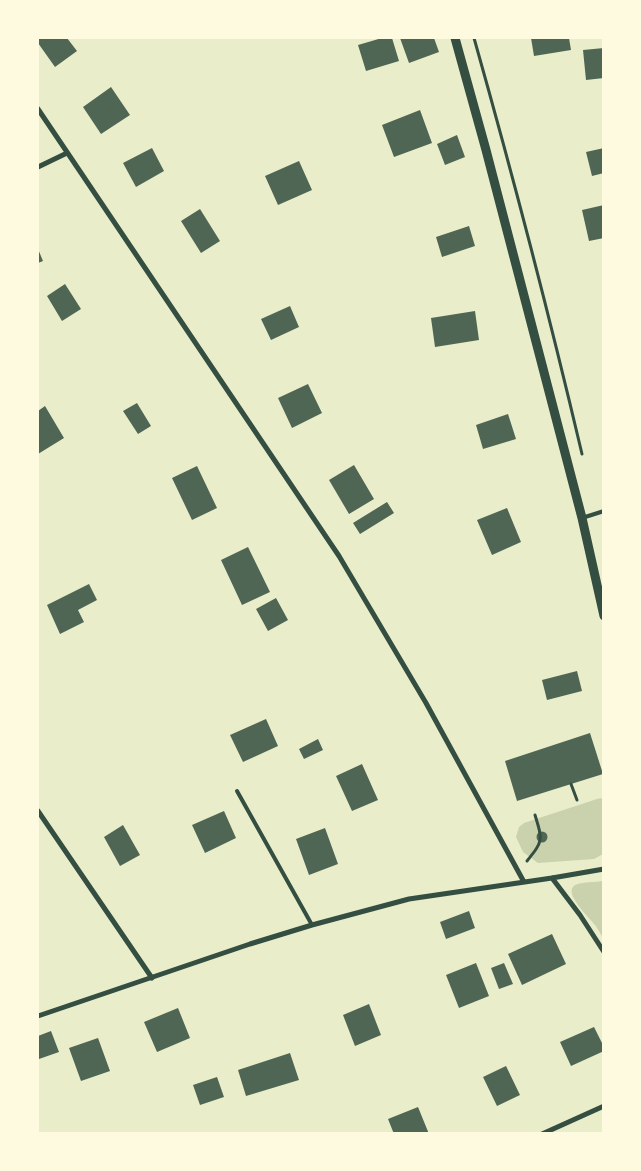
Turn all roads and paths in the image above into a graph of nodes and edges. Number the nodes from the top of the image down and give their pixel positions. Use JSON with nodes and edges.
{"nodes":[{"id":1,"x":455,"y":38,"type":"edge"},
{"id":2,"x":474,"y":38,"type":"edge"},
{"id":3,"x":38,"y":109,"type":"edge"},
{"id":4,"x":68,"y":153,"type":"junction"},
{"id":5,"x":38,"y":167,"type":"edge"},
{"id":6,"x":583,"y":456,"type":"dead end"},
{"id":7,"x":604,"y":511,"type":"edge"},
{"id":8,"x":582,"y":518,"type":"junction"},
{"id":9,"x":604,"y":616,"type":"edge"},
{"id":10,"x":571,"y":784,"type":"dead end"},
{"id":11,"x":237,"y":791,"type":"dead end"},
{"id":12,"x":577,"y":800,"type":"dead end"},
{"id":13,"x":38,"y":811,"type":"edge"},
{"id":14,"x":535,"y":815,"type":"dead end"},
{"id":15,"x":604,"y":869,"type":"edge"},
{"id":16,"x":518,"y":872,"type":"junction"},
{"id":17,"x":552,"y":878,"type":"junction"},
{"id":18,"x":524,"y":882,"type":"junction"},
{"id":19,"x":312,"y":925,"type":"junction"},
{"id":20,"x":604,"y":952,"type":"edge"},
{"id":21,"x":152,"y":978,"type":"junction"},
{"id":22,"x":38,"y":1016,"type":"edge"},
{"id":23,"x":604,"y":1106,"type":"edge"},
{"id":24,"x":542,"y":1134,"type":"edge"}],
"edges":[{"from":1,"to":8,"type":"street"},
{"from":2,"to":6,"type":"path"},
{"from":3,"to":4,"type":"street"},
{"from":4,"to":5,"type":"street"},
{"from":4,"to":16,"type":"street"},
{"from":7,"to":8,"type":"lane"},
{"from":8,"to":9,"type":"street"},
{"from":10,"to":12,"type":"path"},
{"from":11,"to":19,"type":"lane"},
{"from":13,"to":21,"type":"street"},
{"from":14,"to":16,"type":"path"},
{"from":15,"to":17,"type":"street"},
{"from":16,"to":18,"type":"street"},
{"from":17,"to":18,"type":"street"},
{"from":17,"to":20,"type":"street"},
{"from":18,"to":19,"type":"street"},
{"from":19,"to":21,"type":"street"},
{"from":21,"to":22,"type":"street"},
{"from":23,"to":24,"type":"street"}]}
